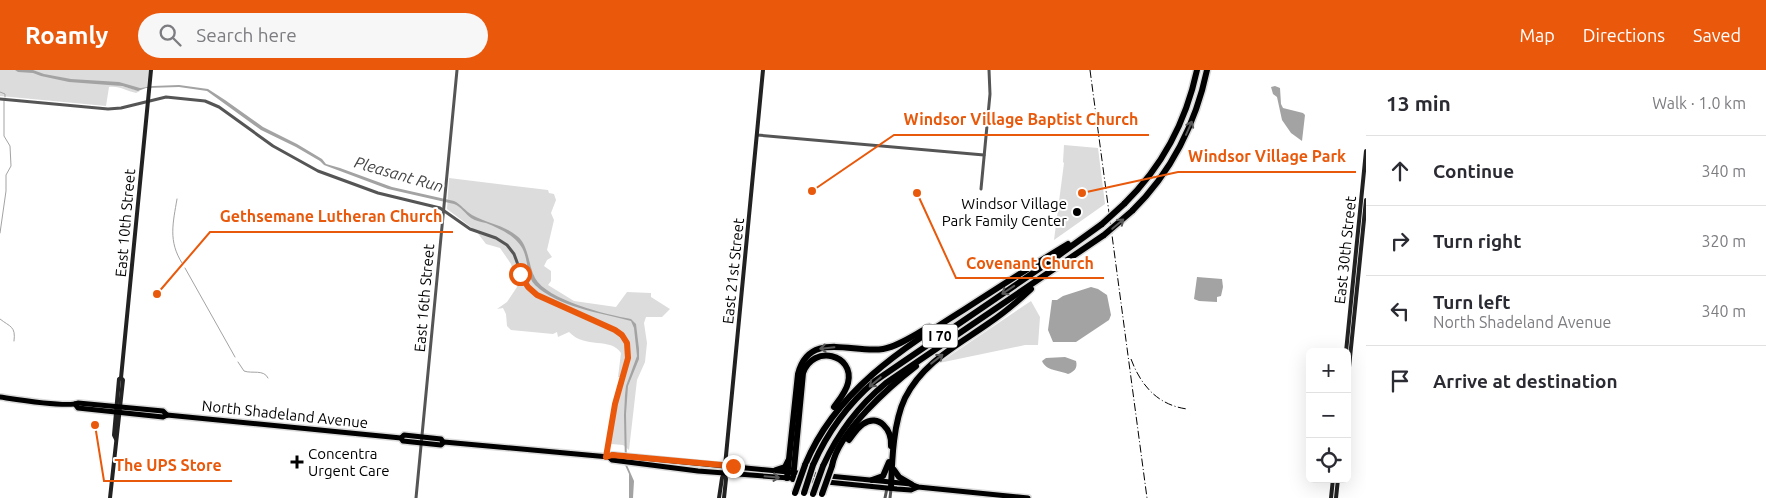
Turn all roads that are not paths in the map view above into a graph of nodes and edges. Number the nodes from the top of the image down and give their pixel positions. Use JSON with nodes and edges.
{"nodes":[{"id":1,"x":151,"y":70,"type":"edge"},
{"id":2,"x":457,"y":70,"type":"edge"},
{"id":3,"x":763,"y":70,"type":"edge"},
{"id":4,"x":989,"y":70,"type":"edge"},
{"id":5,"x":1197,"y":70,"type":"edge"},
{"id":6,"x":1207,"y":70,"type":"edge"},
{"id":7,"x":0,"y":99,"type":"edge"},
{"id":8,"x":148,"y":101,"type":"junction"},
{"id":9,"x":757,"y":134,"type":"junction"},
{"id":10,"x":1366,"y":151,"type":"edge"},
{"id":11,"x":984,"y":154,"type":"junction"},
{"id":12,"x":981,"y":189,"type":"dead end"},
{"id":13,"x":1366,"y":200,"type":"edge"},
{"id":14,"x":444,"y":210,"type":"junction"},
{"id":15,"x":1091,"y":232,"type":"junction"},
{"id":16,"x":1360,"y":233,"type":"junction"},
{"id":17,"x":1049,"y":273,"type":"junction"},
{"id":18,"x":957,"y":314,"type":"junction"},
{"id":19,"x":1346,"y":348,"type":"edge"},
{"id":20,"x":1350,"y":348,"type":"edge"},
{"id":21,"x":936,"y":349,"type":"junction"},
{"id":22,"x":0,"y":397,"type":"edge"},
{"id":23,"x":118,"y":409,"type":"junction"},
{"id":24,"x":817,"y":439,"type":"junction"},
{"id":25,"x":422,"y":440,"type":"junction"},
{"id":26,"x":608,"y":457,"type":"junction"},
{"id":27,"x":792,"y":458,"type":"junction"},
{"id":28,"x":632,"y":460,"type":"junction"},
{"id":29,"x":891,"y":464,"type":"junction"},
{"id":30,"x":725,"y":466,"type":"junction"},
{"id":31,"x":832,"y":466,"type":"junction"},
{"id":32,"x":776,"y":470,"type":"junction"},
{"id":33,"x":724,"y":474,"type":"junction"},
{"id":34,"x":812,"y":474,"type":"junction"},
{"id":35,"x":790,"y":475,"type":"junction"},
{"id":36,"x":872,"y":480,"type":"junction"},
{"id":37,"x":1333,"y":483,"type":"edge"},
{"id":38,"x":1338,"y":483,"type":"edge"},
{"id":39,"x":889,"y":485,"type":"junction"},
{"id":40,"x":915,"y":486,"type":"junction"},
{"id":41,"x":794,"y":495,"type":"edge"},
{"id":42,"x":803,"y":496,"type":"edge"},
{"id":43,"x":812,"y":496,"type":"edge"},
{"id":44,"x":822,"y":496,"type":"edge"},
{"id":45,"x":110,"y":498,"type":"edge"},
{"id":46,"x":416,"y":498,"type":"edge"},
{"id":47,"x":720,"y":498,"type":"edge"},
{"id":48,"x":724,"y":498,"type":"edge"},
{"id":49,"x":885,"y":498,"type":"edge"},
{"id":50,"x":890,"y":498,"type":"edge"},
{"id":51,"x":1028,"y":498,"type":"edge"},
{"id":52,"x":1331,"y":498,"type":"edge"},
{"id":53,"x":1336,"y":498,"type":"edge"}],
"edges":[{"from":1,"to":8,"type":"main road","name":"East 10th Street"},
{"from":2,"to":14,"type":"street","name":"East 16th Street"},
{"from":3,"to":9,"type":"main road","name":"East 21st Street"},
{"from":4,"to":11,"type":"street"},
{"from":5,"to":15,"type":"highway","number":"I 70","bridge":true},
{"from":17,"to":6,"type":"highway","number":"I 70","one_way":true,"bridge":true},
{"from":7,"to":8,"type":"street"},
{"from":8,"to":14,"type":"street"},
{"from":8,"to":23,"type":"main road","name":"East 10th Street"},
{"from":9,"to":11,"type":"street"},
{"from":9,"to":30,"type":"main road","name":"East 21st Street"},
{"from":10,"to":16,"type":"main road","name":"East 30th Street"},
{"from":11,"to":12,"type":"street"},
{"from":13,"to":16,"type":"main road","name":"East 30th Street"},
{"from":14,"to":25,"type":"street","name":"East 16th Street"},
{"from":14,"to":26,"type":"street"},
{"from":15,"to":18,"type":"highway"},
{"from":15,"to":42,"type":"highway","number":"I 70","one_way":true,"bridge":true},
{"from":16,"to":19,"type":"main road","name":"East 30th Street"},
{"from":16,"to":20,"type":"main road","name":"East 30th Street"},
{"from":17,"to":21,"type":"highway","number":"I 70"},
{"from":29,"to":17,"type":"highway","one_way":true},
{"from":18,"to":24,"type":"highway"},
{"from":18,"to":27,"type":"highway","one_way":true},
{"from":21,"to":31,"type":"highway"},
{"from":21,"to":43,"type":"highway","number":"I 70","bridge":true},
{"from":22,"to":23,"type":"main road","name":"North Shadeland Avenue"},
{"from":23,"to":25,"type":"main road","name":"North Shadeland Avenue"},
{"from":23,"to":45,"type":"main road","name":"East 10th Street"},
{"from":24,"to":27,"type":"highway"},
{"from":24,"to":41,"type":"highway","bridge":true},
{"from":25,"to":26,"type":"main road","name":"North Shadeland Avenue"},
{"from":25,"to":46,"type":"street","name":"East 16th Street"},
{"from":26,"to":28,"type":"main road","name":"North Shadeland Avenue"},
{"from":27,"to":32,"type":"highway"},
{"from":27,"to":34,"type":"highway"},
{"from":27,"to":35,"type":"highway"},
{"from":28,"to":30,"type":"main road","name":"North Shadeland Avenue"},
{"from":28,"to":33,"type":"main road","name":"North Shadeland Avenue"},
{"from":29,"to":31,"type":"highway"},
{"from":29,"to":36,"type":"highway"},
{"from":29,"to":39,"type":"highway"},
{"from":29,"to":40,"type":"highway"},
{"from":30,"to":32,"type":"main road","name":"North Shadeland Avenue"},
{"from":30,"to":33,"type":"main road","name":"East 21st Street"},
{"from":31,"to":44,"type":"highway","bridge":true},
{"from":32,"to":35,"type":"main road","name":"North Shadeland Avenue"},
{"from":33,"to":35,"type":"main road","name":"North Shadeland Avenue","one_way":true},
{"from":33,"to":47,"type":"main road","name":"East 21st Street"},
{"from":33,"to":48,"type":"main road","name":"East 21st Street"},
{"from":34,"to":35,"type":"main road","name":"North Shadeland Avenue"},
{"from":34,"to":36,"type":"main road","name":"North Shadeland Avenue"},
{"from":35,"to":39,"type":"main road","name":"North Shadeland Avenue"},
{"from":36,"to":39,"type":"main road","name":"North Shadeland Avenue"},
{"from":37,"to":52,"type":"main road"},
{"from":38,"to":53,"type":"main road"},
{"from":39,"to":40,"type":"main road","name":"North Shadeland Avenue"},
{"from":39,"to":49,"type":"street"},
{"from":39,"to":50,"type":"street"},
{"from":40,"to":51,"type":"main road","name":"North Shadeland Avenue"}]}
